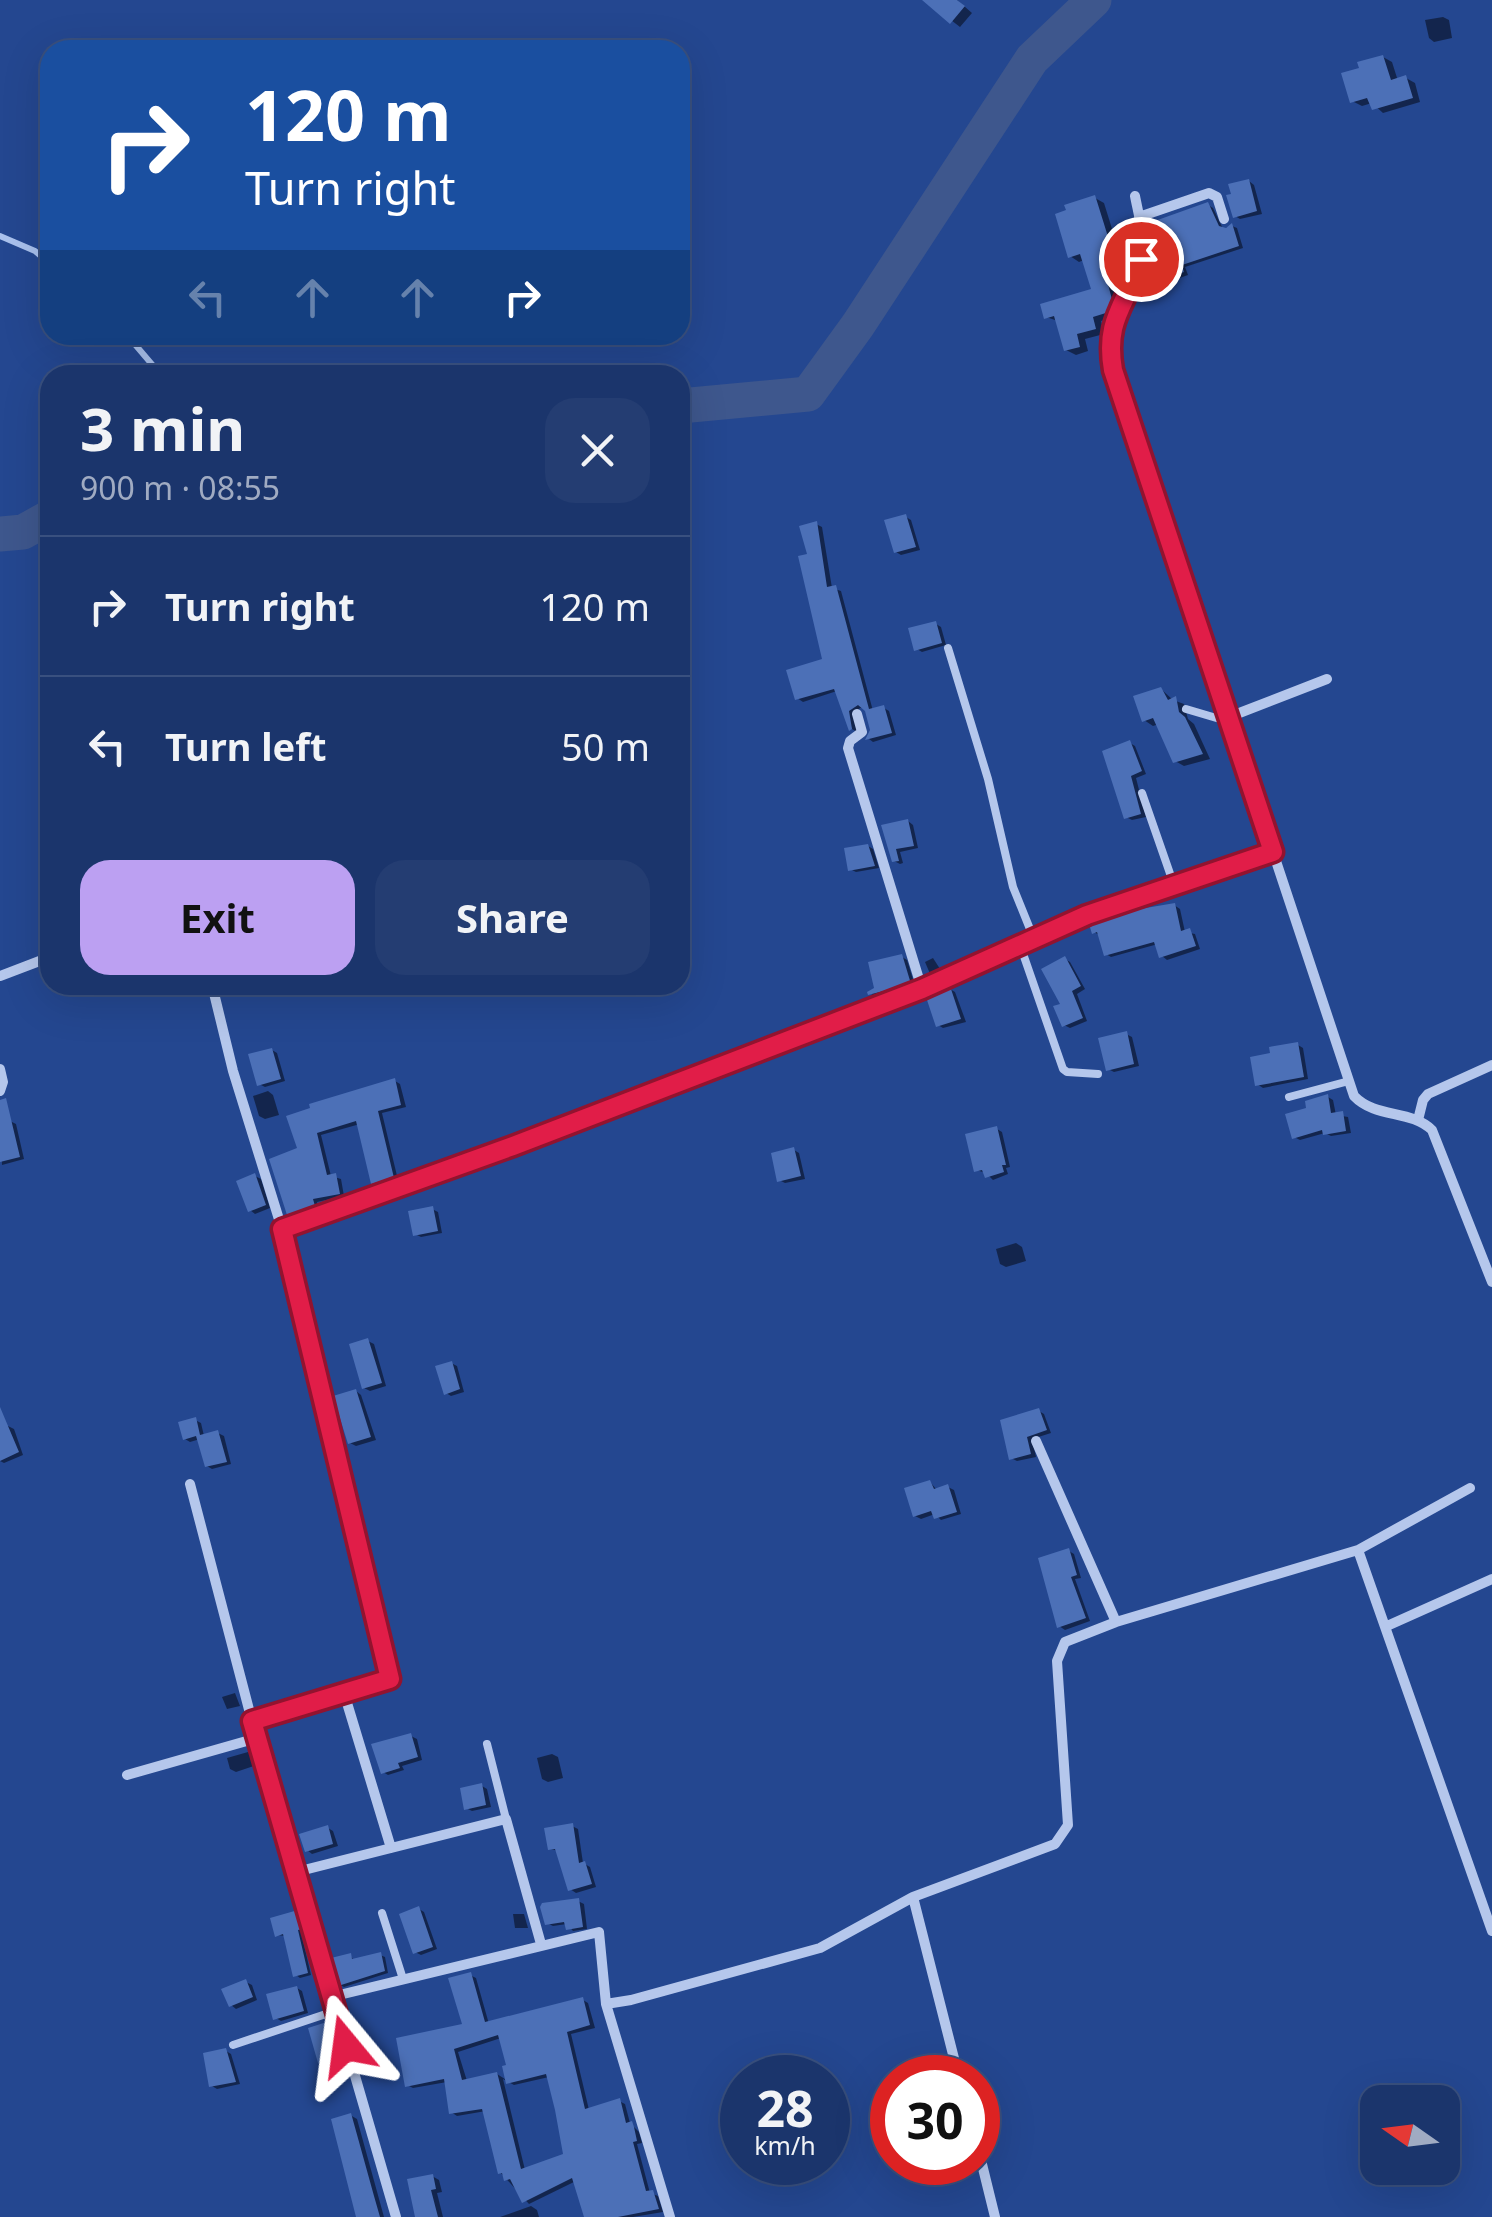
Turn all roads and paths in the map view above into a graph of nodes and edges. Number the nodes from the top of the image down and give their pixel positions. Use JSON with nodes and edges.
{"nodes":[{"id":1,"x":1135,"y":196,"type":"dead end"},
{"id":2,"x":1140,"y":217,"type":"junction"},
{"id":3,"x":1224,"y":219,"type":"dead end"},
{"id":4,"x":948,"y":648,"type":"dead end"},
{"id":5,"x":1327,"y":678,"type":"dead end"},
{"id":6,"x":1186,"y":709,"type":"dead end"},
{"id":7,"x":856,"y":714,"type":"dead end"},
{"id":8,"x":1230,"y":720,"type":"junction"},
{"id":9,"x":1142,"y":794,"type":"dead end"},
{"id":10,"x":1273,"y":852,"type":"junction"},
{"id":11,"x":1174,"y":885,"type":"junction"},
{"id":12,"x":1034,"y":939,"type":"junction"},
{"id":13,"x":1020,"y":945,"type":"junction"},
{"id":14,"x":40,"y":961,"type":"edge"},
{"id":15,"x":0,"y":976,"type":"edge"},
{"id":16,"x":922,"y":989,"type":"junction"},
{"id":17,"x":214,"y":995,"type":"edge"},
{"id":18,"x":1492,"y":1065,"type":"edge"},
{"id":19,"x":0,"y":1069,"type":"edge"},
{"id":20,"x":1098,"y":1074,"type":"dead end"},
{"id":21,"x":1348,"y":1081,"type":"junction"},
{"id":22,"x":0,"y":1091,"type":"edge"},
{"id":23,"x":1289,"y":1098,"type":"dead end"},
{"id":24,"x":1418,"y":1120,"type":"junction"},
{"id":25,"x":282,"y":1229,"type":"junction"},
{"id":26,"x":1492,"y":1282,"type":"edge"},
{"id":27,"x":1036,"y":1441,"type":"dead end"},
{"id":28,"x":190,"y":1484,"type":"dead end"},
{"id":29,"x":1470,"y":1488,"type":"dead end"},
{"id":30,"x":1358,"y":1550,"type":"junction"},
{"id":31,"x":1492,"y":1579,"type":"edge"},
{"id":32,"x":1116,"y":1622,"type":"junction"},
{"id":33,"x":1387,"y":1626,"type":"junction"},
{"id":34,"x":344,"y":1693,"type":"junction"},
{"id":35,"x":252,"y":1721,"type":"junction"},
{"id":36,"x":257,"y":1738,"type":"junction"},
{"id":37,"x":487,"y":1744,"type":"dead end"},
{"id":38,"x":127,"y":1775,"type":"dead end"},
{"id":39,"x":506,"y":1819,"type":"junction"},
{"id":40,"x":391,"y":1848,"type":"junction"},
{"id":41,"x":296,"y":1872,"type":"junction"},
{"id":42,"x":912,"y":1897,"type":"junction"},
{"id":43,"x":382,"y":1914,"type":"dead end"},
{"id":44,"x":1492,"y":1931,"type":"edge"},
{"id":45,"x":541,"y":1944,"type":"junction"},
{"id":46,"x":402,"y":1979,"type":"junction"},
{"id":47,"x":331,"y":1996,"type":"junction"},
{"id":48,"x":606,"y":2004,"type":"junction"},
{"id":49,"x":336,"y":2011,"type":"junction"},
{"id":50,"x":233,"y":2045,"type":"dead end"},
{"id":51,"x":953,"y":2055,"type":"edge"},
{"id":52,"x":987,"y":2185,"type":"edge"},
{"id":53,"x":396,"y":2217,"type":"edge"},
{"id":54,"x":670,"y":2217,"type":"edge"},
{"id":55,"x":995,"y":2217,"type":"edge"}],
"edges":[{"from":1,"to":2,"type":"street"},
{"from":2,"to":3,"type":"street"},
{"from":2,"to":8,"type":"street"},
{"from":4,"to":12,"type":"lane"},
{"from":5,"to":8,"type":"street"},
{"from":6,"to":8,"type":"lane"},
{"from":7,"to":16,"type":"street"},
{"from":8,"to":10,"type":"street"},
{"from":9,"to":11,"type":"lane"},
{"from":10,"to":11,"type":"street"},
{"from":10,"to":21,"type":"street"},
{"from":11,"to":12,"type":"street"},
{"from":12,"to":13,"type":"street"},
{"from":13,"to":16,"type":"street"},
{"from":13,"to":20,"type":"lane"},
{"from":14,"to":15,"type":"street"},
{"from":16,"to":25,"type":"street"},
{"from":17,"to":25,"type":"street"},
{"from":18,"to":24,"type":"street"},
{"from":19,"to":22,"type":"street"},
{"from":21,"to":23,"type":"lane"},
{"from":21,"to":24,"type":"street"},
{"from":24,"to":26,"type":"street"},
{"from":25,"to":34,"type":"street"},
{"from":27,"to":32,"type":"street"},
{"from":28,"to":35,"type":"street"},
{"from":29,"to":30,"type":"street"},
{"from":30,"to":32,"type":"street"},
{"from":30,"to":33,"type":"street"},
{"from":31,"to":33,"type":"street"},
{"from":32,"to":42,"type":"street"},
{"from":33,"to":44,"type":"street"},
{"from":34,"to":35,"type":"street"},
{"from":34,"to":40,"type":"street"},
{"from":35,"to":36,"type":"street"},
{"from":36,"to":38,"type":"street"},
{"from":36,"to":41,"type":"street"},
{"from":37,"to":39,"type":"lane"},
{"from":39,"to":40,"type":"street"},
{"from":39,"to":45,"type":"street"},
{"from":40,"to":41,"type":"street"},
{"from":41,"to":47,"type":"street"},
{"from":42,"to":48,"type":"street"},
{"from":42,"to":51,"type":"street"},
{"from":43,"to":46,"type":"lane"},
{"from":45,"to":46,"type":"street"},
{"from":45,"to":48,"type":"street"},
{"from":46,"to":47,"type":"street"},
{"from":47,"to":49,"type":"street"},
{"from":48,"to":54,"type":"street"},
{"from":49,"to":50,"type":"lane"},
{"from":49,"to":53,"type":"street"},
{"from":52,"to":55,"type":"street"}]}
